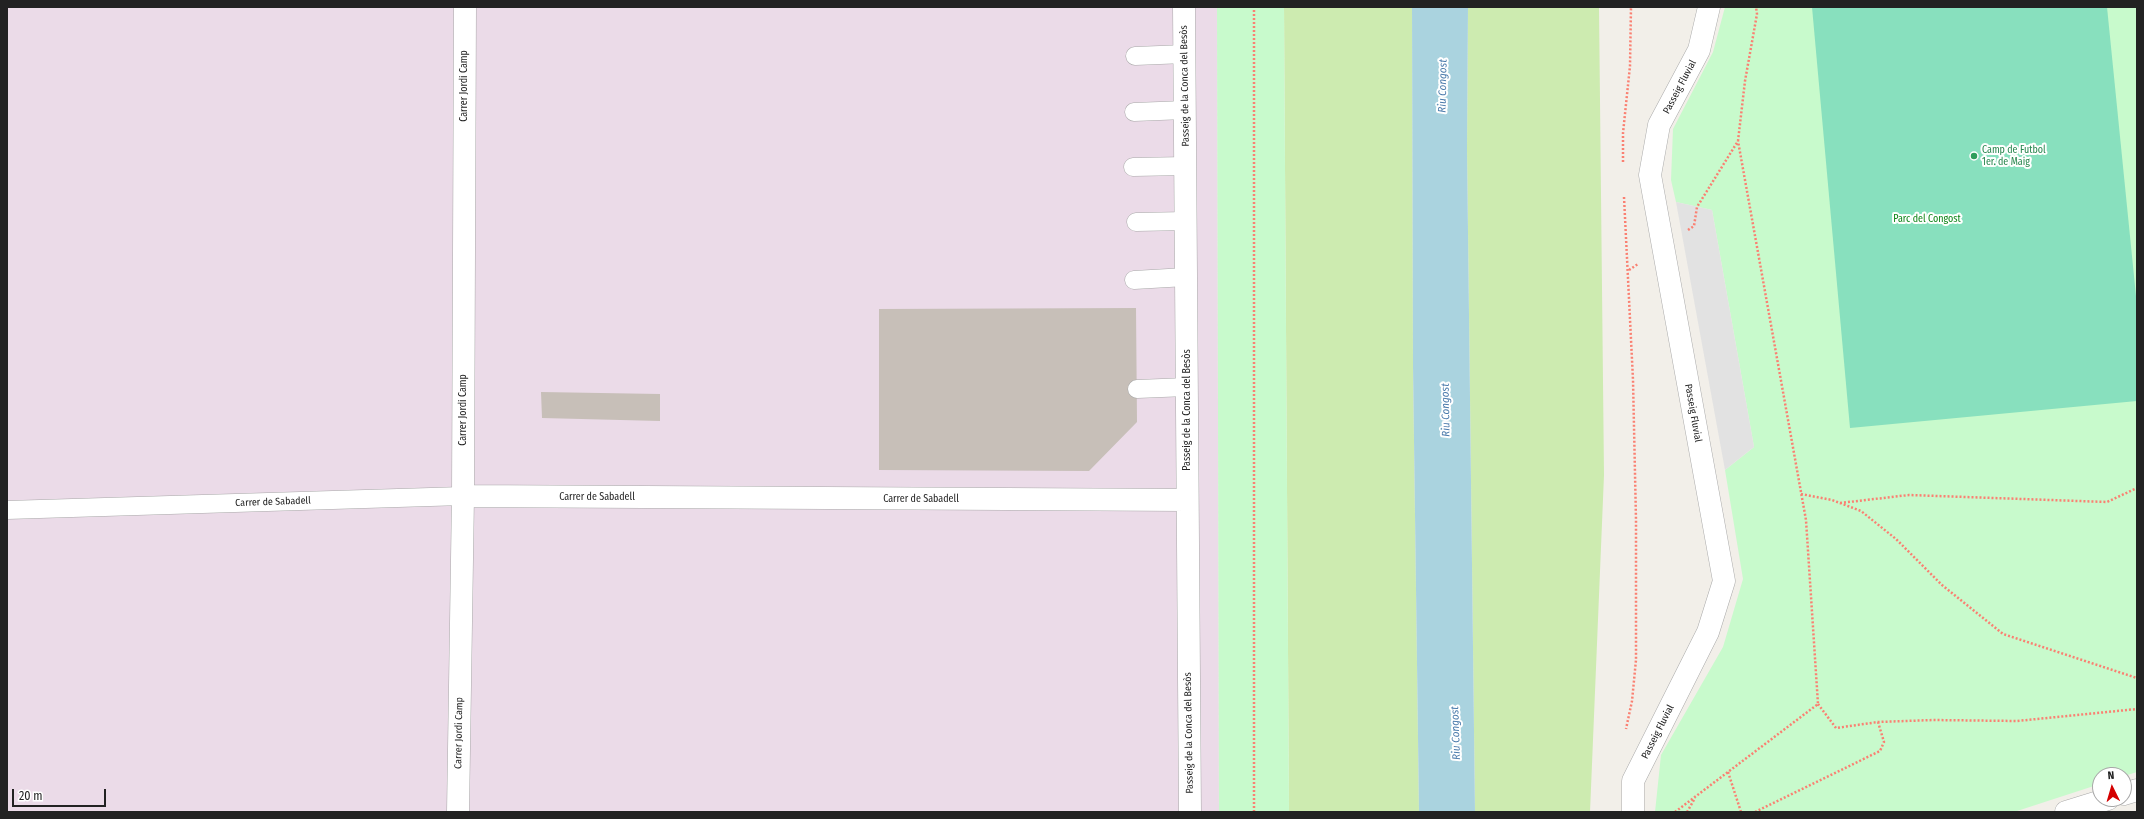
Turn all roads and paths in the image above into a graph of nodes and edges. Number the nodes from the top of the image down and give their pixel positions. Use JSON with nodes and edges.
{"nodes":[{"id":1,"x":465,"y":7,"type":"edge"},
{"id":2,"x":1184,"y":7,"type":"edge"},
{"id":3,"x":1254,"y":7,"type":"edge"},
{"id":4,"x":1631,"y":7,"type":"edge"},
{"id":5,"x":1709,"y":7,"type":"edge"},
{"id":6,"x":1756,"y":7,"type":"edge"},
{"id":7,"x":1185,"y":54,"type":"junction"},
{"id":8,"x":1135,"y":56,"type":"dead end"},
{"id":9,"x":1185,"y":110,"type":"junction"},
{"id":10,"x":1134,"y":112,"type":"dead end"},
{"id":11,"x":1738,"y":141,"type":"junction"},
{"id":12,"x":1623,"y":164,"type":"dead end"},
{"id":13,"x":1186,"y":166,"type":"junction"},
{"id":14,"x":1134,"y":167,"type":"dead end"},
{"id":15,"x":1624,"y":193,"type":"dead end"},
{"id":16,"x":1186,"y":221,"type":"junction"},
{"id":17,"x":1136,"y":222,"type":"dead end"},
{"id":18,"x":1663,"y":248,"type":"junction"},
{"id":19,"x":1629,"y":270,"type":"junction"},
{"id":20,"x":1186,"y":278,"type":"junction"},
{"id":21,"x":1134,"y":280,"type":"dead end"},
{"id":22,"x":1187,"y":387,"type":"junction"},
{"id":23,"x":1137,"y":389,"type":"dead end"},
{"id":24,"x":2137,"y":488,"type":"edge"},
{"id":25,"x":1801,"y":494,"type":"junction"},
{"id":26,"x":463,"y":496,"type":"junction"},
{"id":27,"x":1187,"y":500,"type":"junction"},
{"id":28,"x":1840,"y":503,"type":"junction"},
{"id":29,"x":7,"y":510,"type":"edge"},
{"id":30,"x":2137,"y":678,"type":"edge"},
{"id":31,"x":1818,"y":704,"type":"junction"},
{"id":32,"x":2137,"y":709,"type":"edge"},
{"id":33,"x":1878,"y":722,"type":"junction"},
{"id":34,"x":1626,"y":731,"type":"dead end"},
{"id":35,"x":1728,"y":772,"type":"junction"},
{"id":36,"x":1696,"y":796,"type":"junction"},
{"id":37,"x":2092,"y":804,"type":"edge"},
{"id":38,"x":458,"y":812,"type":"edge"},
{"id":39,"x":1190,"y":812,"type":"edge"},
{"id":40,"x":1254,"y":812,"type":"edge"},
{"id":41,"x":1633,"y":812,"type":"edge"},
{"id":42,"x":1675,"y":812,"type":"edge"},
{"id":43,"x":1687,"y":812,"type":"edge"},
{"id":44,"x":1741,"y":812,"type":"edge"},
{"id":45,"x":1755,"y":812,"type":"edge"},
{"id":46,"x":2066,"y":812,"type":"edge"}],
"edges":[{"from":1,"to":26,"type":"street","name":"Carrer Jordi Camp"},
{"from":2,"to":7,"type":"street","name":"Passeig de la Conca del Besòs"},
{"from":3,"to":40,"type":"path"},
{"from":4,"to":12,"type":"path"},
{"from":5,"to":18,"type":"street","name":"Passeig Fluvial"},
{"from":6,"to":11,"type":"path"},
{"from":7,"to":8,"type":"lane"},
{"from":7,"to":9,"type":"street","name":"Passeig de la Conca del Besòs"},
{"from":9,"to":10,"type":"lane"},
{"from":9,"to":13,"type":"street","name":"Passeig de la Conca del Besòs"},
{"from":11,"to":18,"type":"path"},
{"from":11,"to":25,"type":"path"},
{"from":13,"to":14,"type":"lane"},
{"from":13,"to":16,"type":"street","name":"Passeig de la Conca del Besòs"},
{"from":15,"to":19,"type":"path"},
{"from":16,"to":17,"type":"lane"},
{"from":16,"to":20,"type":"street","name":"Passeig de la Conca del Besòs"},
{"from":18,"to":19,"type":"path"},
{"from":18,"to":41,"type":"street","name":"Passeig Fluvial"},
{"from":19,"to":34,"type":"path"},
{"from":20,"to":21,"type":"lane"},
{"from":20,"to":22,"type":"street","name":"Passeig de la Conca del Besòs"},
{"from":22,"to":23,"type":"lane"},
{"from":22,"to":27,"type":"street","name":"Passeig de la Conca del Besòs"},
{"from":24,"to":28,"type":"path"},
{"from":25,"to":28,"type":"path"},
{"from":25,"to":31,"type":"path"},
{"from":26,"to":27,"type":"street","name":"Carrer de Sabadell"},
{"from":26,"to":29,"type":"lane","name":"Carrer de Sabadell"},
{"from":26,"to":38,"type":"street","name":"Carrer Jordi Camp"},
{"from":27,"to":39,"type":"street","name":"Passeig de la Conca del Besòs"},
{"from":28,"to":30,"type":"path"},
{"from":31,"to":33,"type":"path"},
{"from":31,"to":35,"type":"path"},
{"from":32,"to":33,"type":"path"},
{"from":33,"to":45,"type":"path"},
{"from":35,"to":36,"type":"path"},
{"from":35,"to":44,"type":"path"},
{"from":36,"to":42,"type":"path"},
{"from":36,"to":43,"type":"path"},
{"from":37,"to":46,"type":"street"}]}
